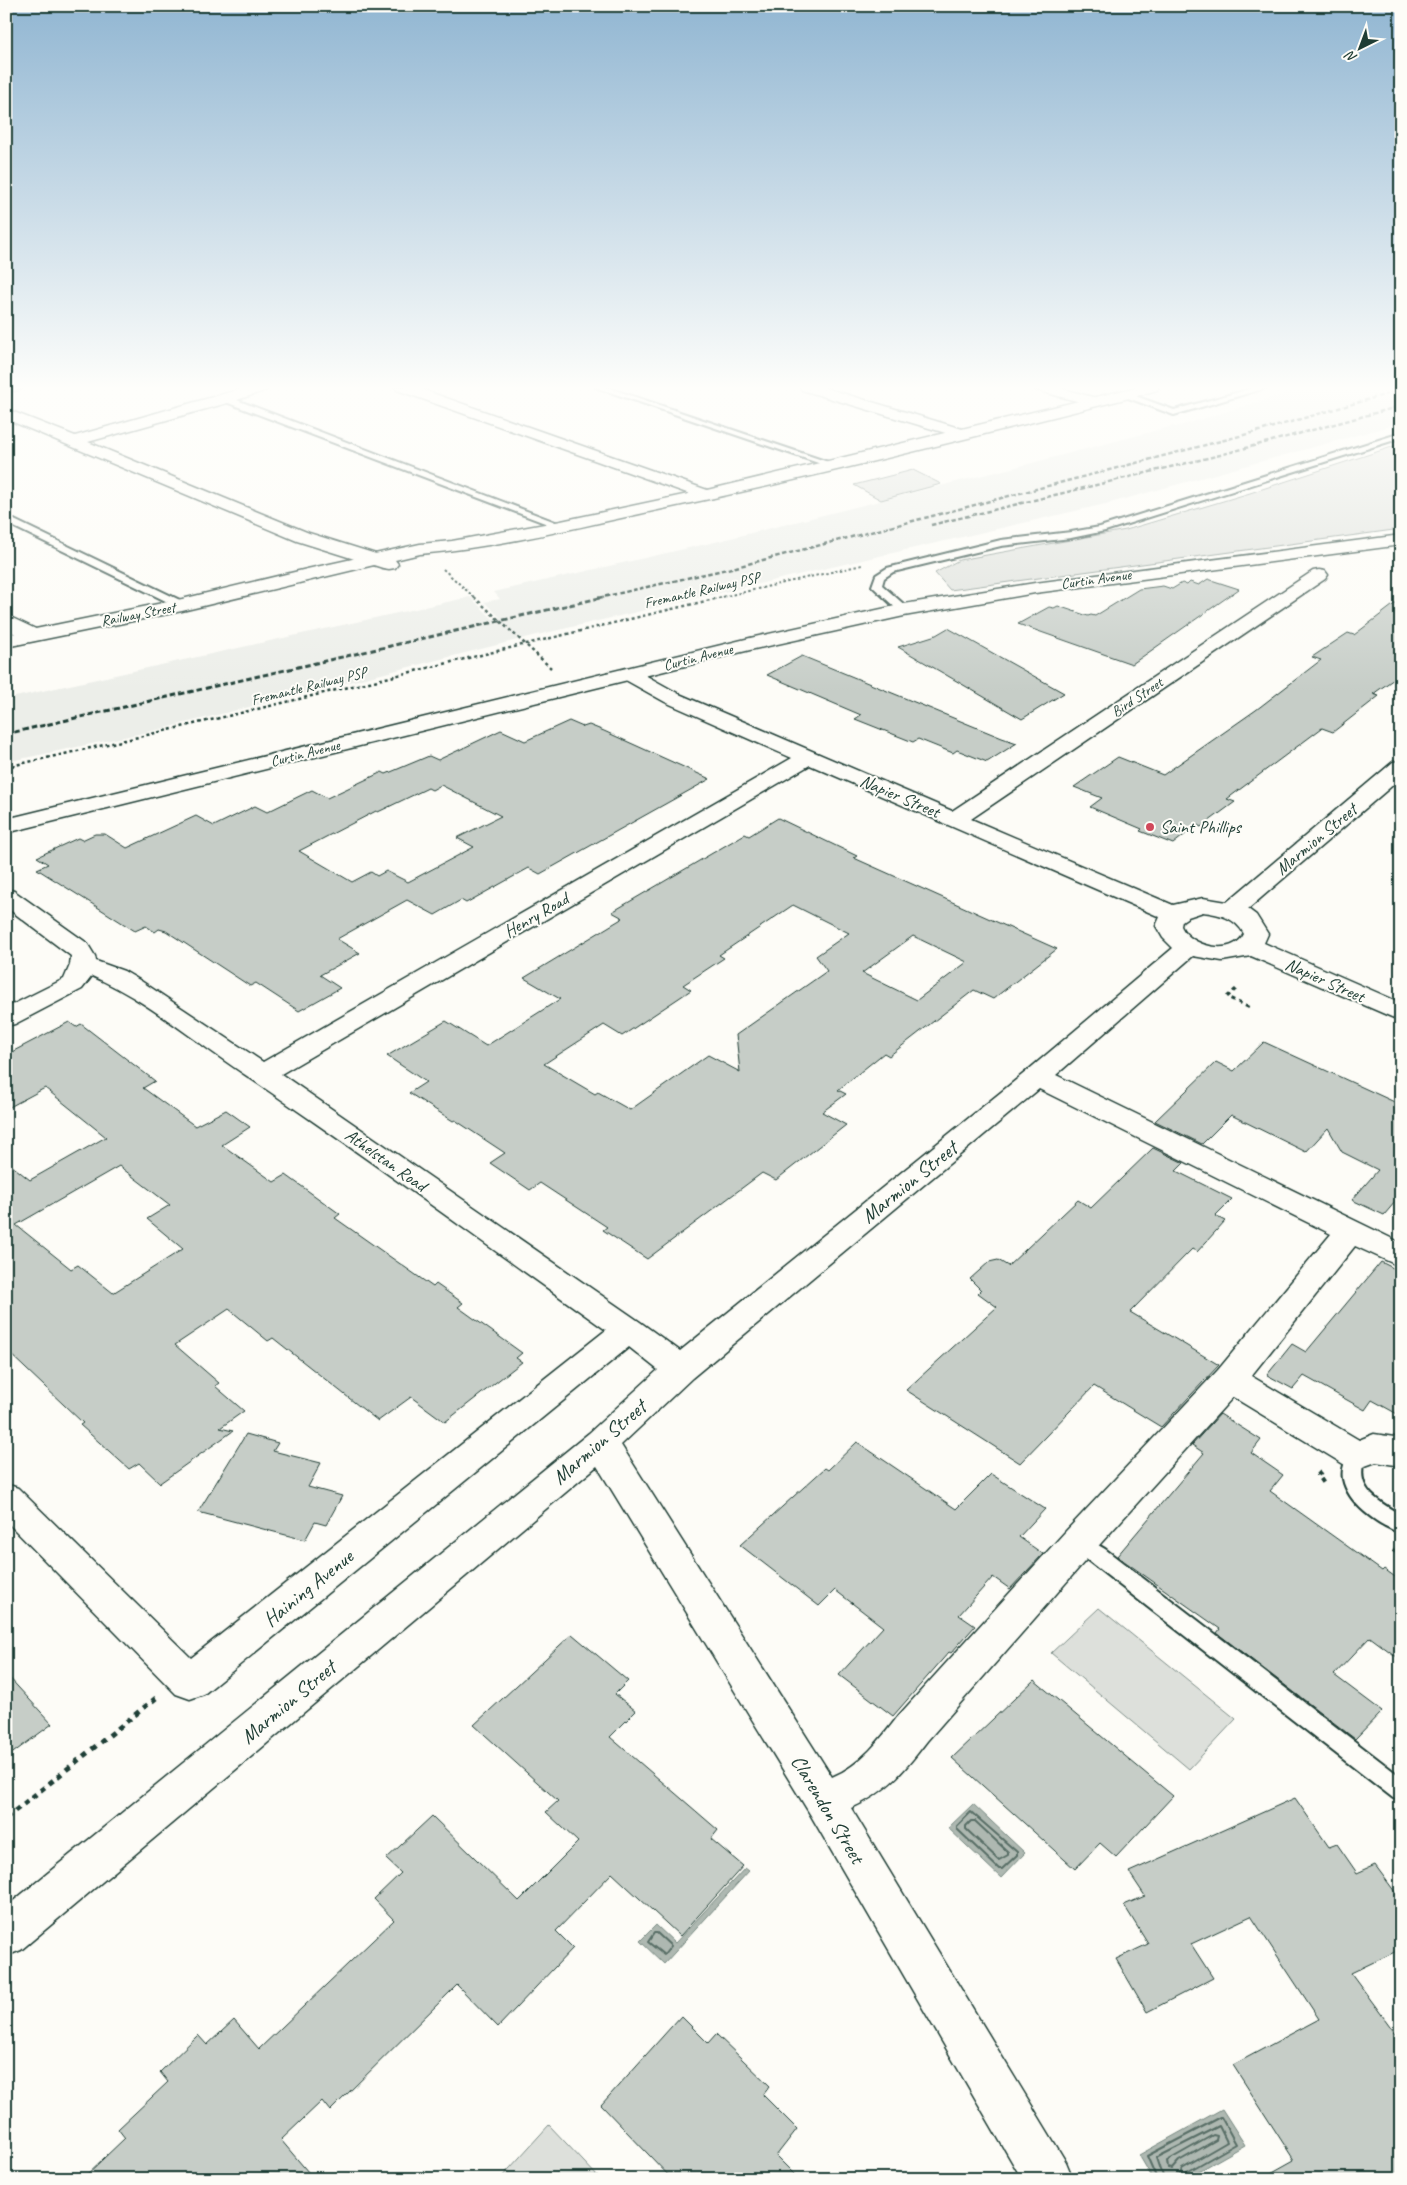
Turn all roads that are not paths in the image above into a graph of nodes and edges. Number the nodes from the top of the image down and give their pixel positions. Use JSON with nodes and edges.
{"nodes":[{"id":1,"x":189,"y":489,"type":"edge"},
{"id":2,"x":463,"y":489,"type":"edge"},
{"id":3,"x":690,"y":489,"type":"edge"},
{"id":4,"x":732,"y":489,"type":"edge"},
{"id":5,"x":1229,"y":489,"type":"edge"},
{"id":6,"x":707,"y":495,"type":"junction"},
{"id":7,"x":6,"y":519,"type":"edge"},
{"id":8,"x":561,"y":526,"type":"junction"},
{"id":9,"x":1401,"y":540,"type":"edge"},
{"id":10,"x":452,"y":546,"type":"junction"},
{"id":11,"x":372,"y":564,"type":"junction"},
{"id":12,"x":1319,"y":575,"type":"dead end"},
{"id":13,"x":182,"y":605,"type":"junction"},
{"id":14,"x":904,"y":610,"type":"junction"},
{"id":15,"x":6,"y":621,"type":"edge"},
{"id":16,"x":33,"y":635,"type":"junction"},
{"id":17,"x":6,"y":641,"type":"edge"},
{"id":18,"x":629,"y":674,"type":"junction"},
{"id":19,"x":809,"y":757,"type":"junction"},
{"id":20,"x":1401,"y":767,"type":"edge"},
{"id":21,"x":955,"y":819,"type":"junction"},
{"id":22,"x":6,"y":826,"type":"edge"},
{"id":23,"x":6,"y":896,"type":"edge"},
{"id":24,"x":1231,"y":911,"type":"junction"},
{"id":25,"x":1174,"y":914,"type":"junction"},
{"id":26,"x":1250,"y":946,"type":"junction"},
{"id":27,"x":1189,"y":947,"type":"junction"},
{"id":28,"x":78,"y":975,"type":"junction"},
{"id":29,"x":1401,"y":1013,"type":"edge"},
{"id":30,"x":6,"y":1018,"type":"edge"},
{"id":31,"x":262,"y":1073,"type":"junction"},
{"id":32,"x":1037,"y":1077,"type":"junction"},
{"id":33,"x":1350,"y":1231,"type":"junction"},
{"id":34,"x":1401,"y":1256,"type":"edge"},
{"id":35,"x":628,"y":1330,"type":"junction"},
{"id":36,"x":680,"y":1369,"type":"junction"},
{"id":37,"x":1230,"y":1379,"type":"junction"},
{"id":38,"x":601,"y":1443,"type":"junction"},
{"id":39,"x":1401,"y":1452,"type":"edge"},
{"id":40,"x":1357,"y":1455,"type":"junction"},
{"id":41,"x":6,"y":1498,"type":"edge"},
{"id":42,"x":1401,"y":1525,"type":"edge"},
{"id":43,"x":1079,"y":1542,"type":"junction"},
{"id":44,"x":1401,"y":1791,"type":"edge"},
{"id":45,"x":824,"y":1800,"type":"junction"},
{"id":46,"x":6,"y":1935,"type":"edge"},
{"id":47,"x":1049,"y":2179,"type":"edge"}],
"edges":[{"from":1,"to":11,"type":"street"},
{"from":2,"to":8,"type":"lane"},
{"from":3,"to":6,"type":"street"},
{"from":4,"to":6,"type":"street","name":"Railway Street"},
{"from":5,"to":14,"type":"lane"},
{"from":6,"to":8,"type":"street","name":"Railway Street"},
{"from":7,"to":13,"type":"lane"},
{"from":8,"to":10,"type":"street","name":"Railway Street"},
{"from":9,"to":14,"type":"street","name":"Curtin Avenue"},
{"from":10,"to":11,"type":"street","name":"Railway Street"},
{"from":10,"to":11,"type":"street","name":"Railway Street"},
{"from":11,"to":13,"type":"street","name":"Railway Street"},
{"from":12,"to":21,"type":"street","name":"Bird Street"},
{"from":13,"to":16,"type":"street","name":"Railway Street"},
{"from":14,"to":18,"type":"street","name":"Curtin Avenue"},
{"from":15,"to":16,"type":"street"},
{"from":16,"to":17,"type":"street","name":"Railway Street"},
{"from":18,"to":19,"type":"street","name":"Napier Street"},
{"from":18,"to":22,"type":"street","name":"Curtin Avenue"},
{"from":19,"to":21,"type":"street","name":"Napier Street"},
{"from":19,"to":31,"type":"street","name":"Henry Road"},
{"from":20,"to":24,"type":"street","name":"Marmion Street"},
{"from":21,"to":25,"type":"street","name":"Napier Street"},
{"from":23,"to":28,"type":"street"},
{"from":24,"to":25,"type":"street"},
{"from":24,"to":26,"type":"street"},
{"from":25,"to":27,"type":"street"},
{"from":26,"to":27,"type":"street"},
{"from":26,"to":29,"type":"street","name":"Napier Street"},
{"from":27,"to":32,"type":"street","name":"Marmion Street"},
{"from":28,"to":30,"type":"street"},
{"from":28,"to":31,"type":"street","name":"Athelstan Road"},
{"from":31,"to":35,"type":"street","name":"Athelstan Road"},
{"from":32,"to":33,"type":"street"},
{"from":32,"to":36,"type":"street","name":"Marmion Street"},
{"from":33,"to":34,"type":"street"},
{"from":33,"to":37,"type":"street"},
{"from":35,"to":36,"type":"street","name":"Athelstan Road"},
{"from":35,"to":41,"type":"street","name":"Haining Avenue"},
{"from":36,"to":38,"type":"street","name":"Marmion Street"},
{"from":37,"to":40,"type":"street"},
{"from":37,"to":43,"type":"street"},
{"from":38,"to":45,"type":"street","name":"Clarendon Street"},
{"from":38,"to":46,"type":"street","name":"Marmion Street"},
{"from":39,"to":40,"type":"street"},
{"from":40,"to":42,"type":"lane"},
{"from":43,"to":44,"type":"lane"},
{"from":43,"to":45,"type":"street"},
{"from":45,"to":47,"type":"street","name":"Clarendon Street"}]}
